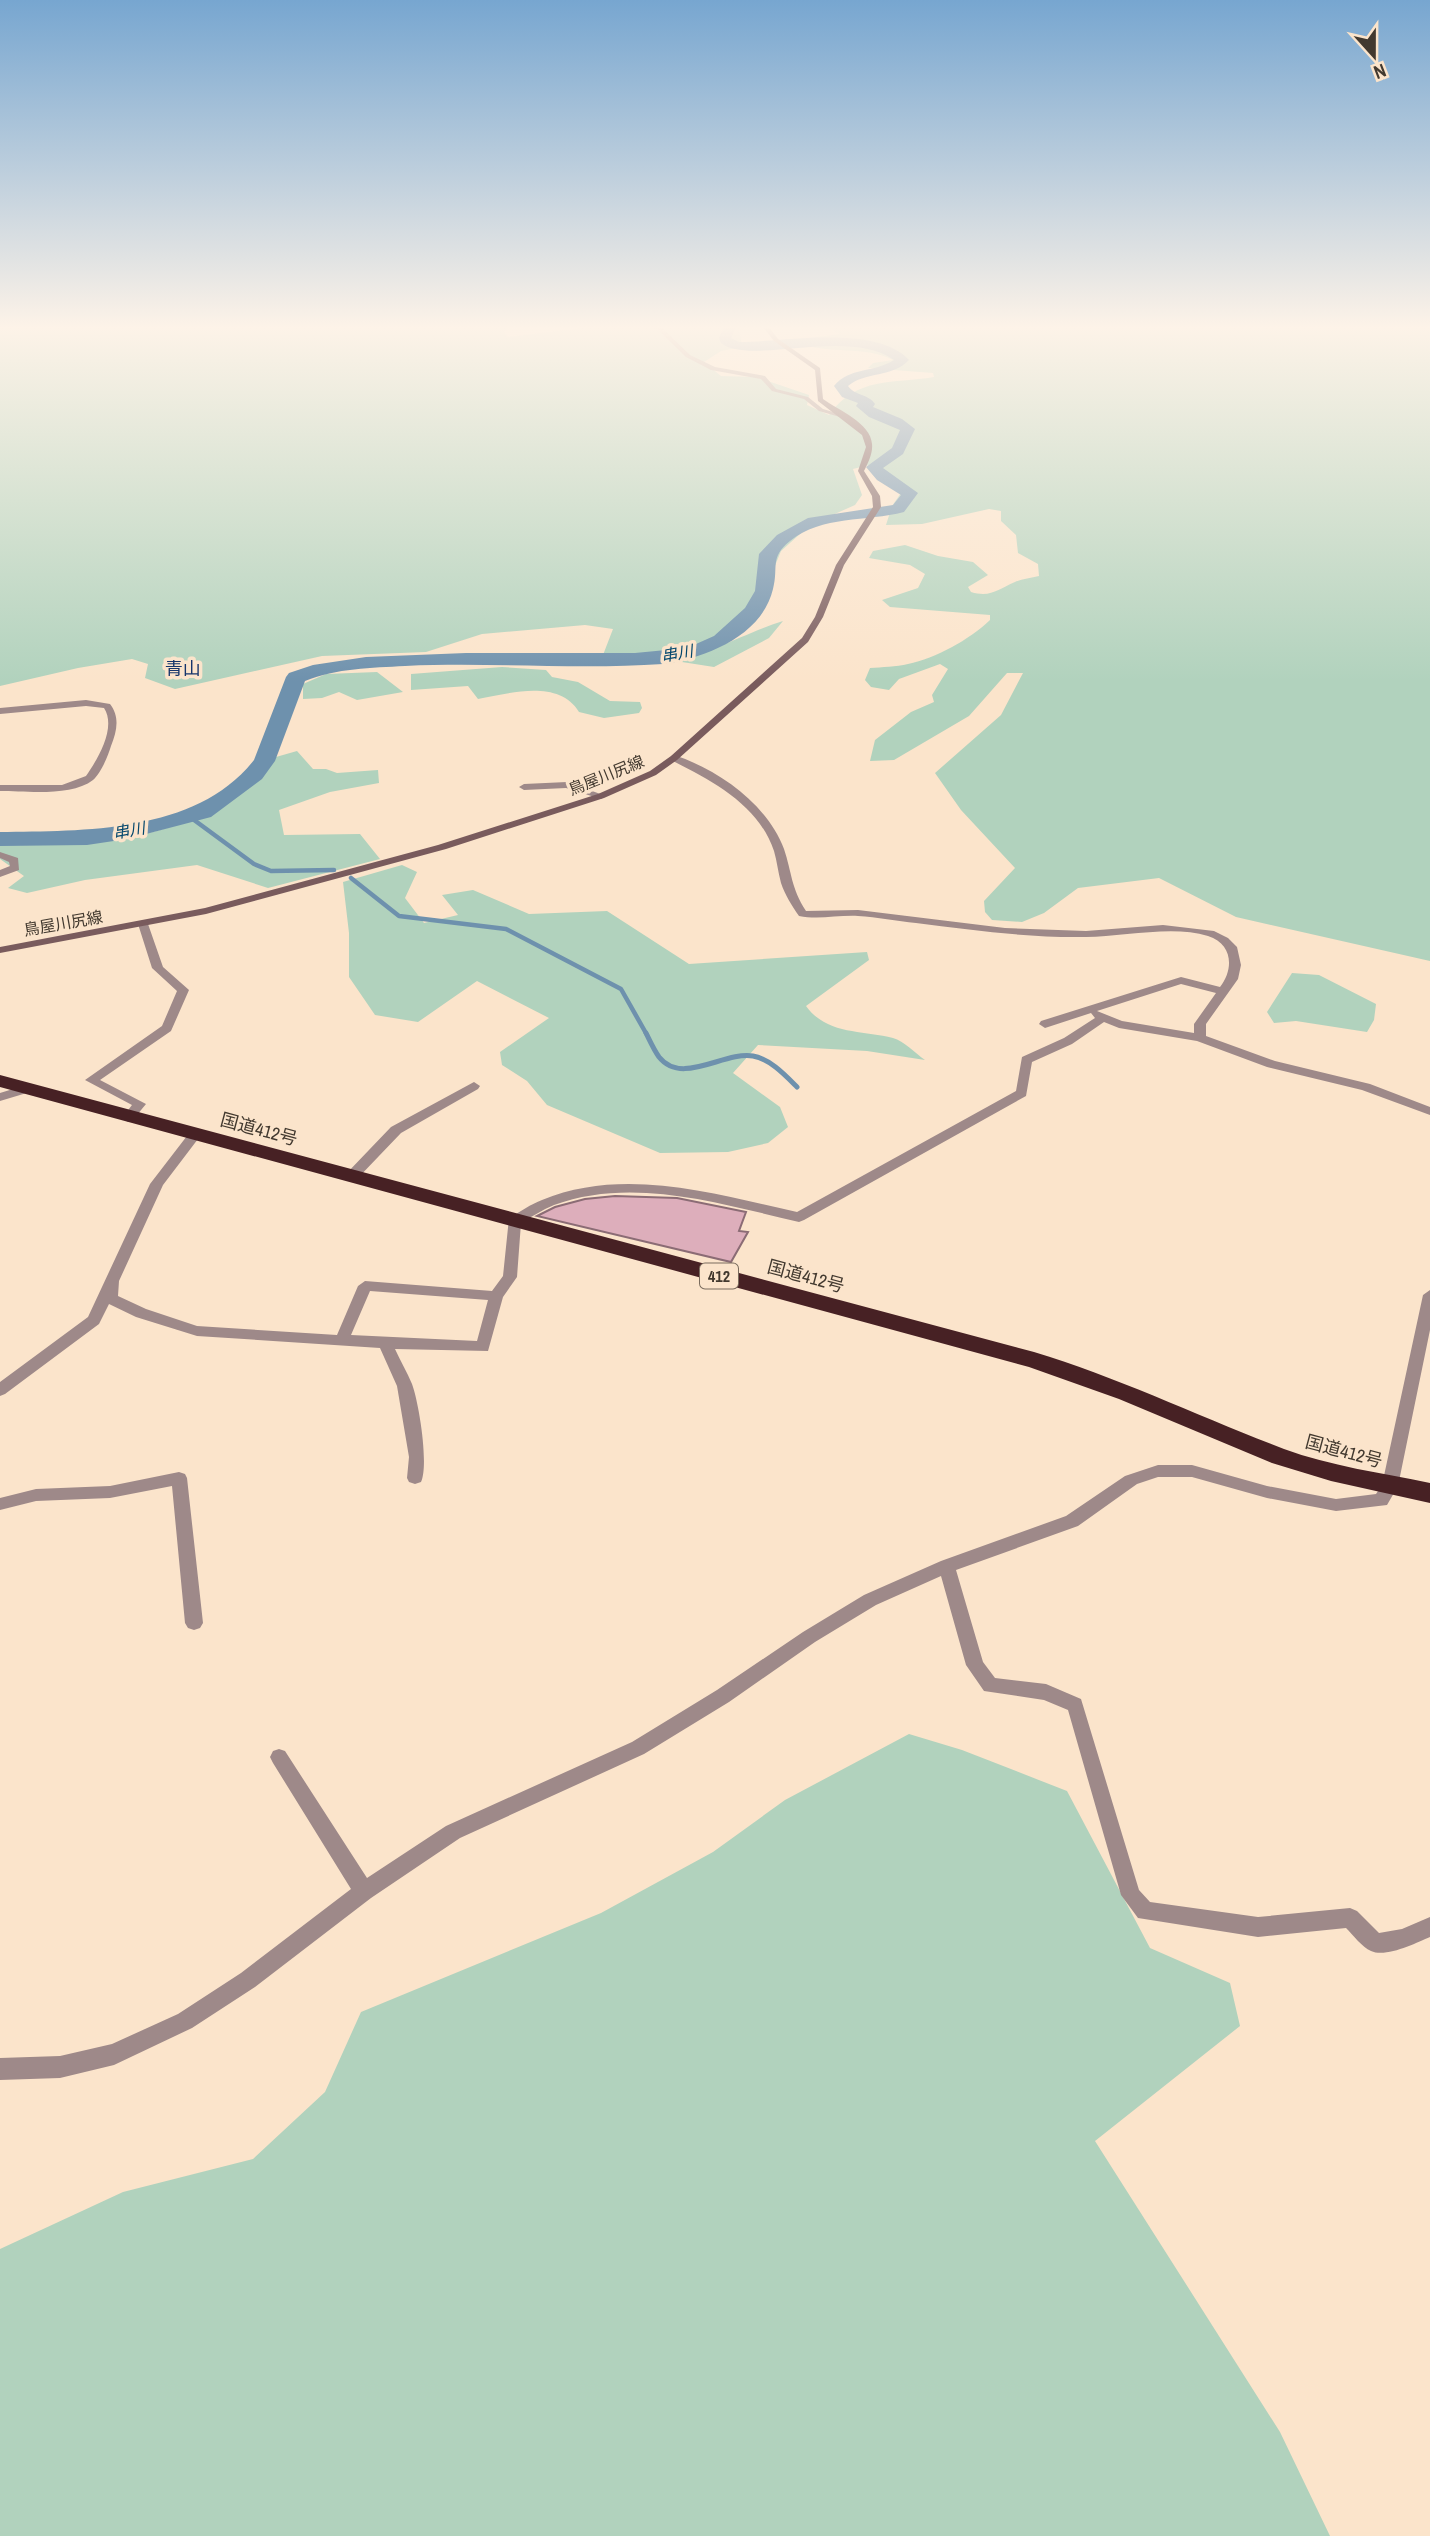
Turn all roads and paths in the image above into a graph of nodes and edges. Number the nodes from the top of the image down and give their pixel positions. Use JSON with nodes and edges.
{"nodes":[{"id":1,"x":869,"y":445,"type":"edge"},
{"id":2,"x":0,"y":711,"type":"edge"},
{"id":3,"x":674,"y":758,"type":"junction"},
{"id":4,"x":524,"y":787,"type":"dead end"},
{"id":5,"x":0,"y":788,"type":"edge"},
{"id":6,"x":601,"y":796,"type":"junction"},
{"id":7,"x":0,"y":855,"type":"edge"},
{"id":8,"x":0,"y":874,"type":"edge"},
{"id":9,"x":143,"y":924,"type":"junction"},
{"id":10,"x":0,"y":950,"type":"edge"},
{"id":11,"x":1224,"y":992,"type":"junction"},
{"id":12,"x":1089,"y":1010,"type":"junction"},
{"id":13,"x":1102,"y":1018,"type":"junction"},
{"id":14,"x":1045,"y":1024,"type":"dead end"},
{"id":15,"x":1199,"y":1038,"type":"junction"},
{"id":16,"x":0,"y":1082,"type":"edge"},
{"id":17,"x":474,"y":1086,"type":"dead end"},
{"id":18,"x":26,"y":1088,"type":"junction"},
{"id":19,"x":0,"y":1097,"type":"edge"},
{"id":20,"x":1430,"y":1111,"type":"edge"},
{"id":21,"x":128,"y":1118,"type":"junction"},
{"id":22,"x":195,"y":1135,"type":"junction"},
{"id":23,"x":351,"y":1177,"type":"junction"},
{"id":24,"x":514,"y":1221,"type":"junction"},
{"id":25,"x":112,"y":1280,"type":"junction"},
{"id":26,"x":496,"y":1296,"type":"junction"},
{"id":27,"x":1430,"y":1296,"type":"edge"},
{"id":28,"x":341,"y":1341,"type":"junction"},
{"id":29,"x":385,"y":1343,"type":"junction"},
{"id":30,"x":0,"y":1390,"type":"edge"},
{"id":31,"x":415,"y":1478,"type":"dead end"},
{"id":32,"x":1390,"y":1486,"type":"junction"},
{"id":33,"x":1430,"y":1493,"type":"edge"},
{"id":34,"x":0,"y":1504,"type":"edge"},
{"id":35,"x":947,"y":1566,"type":"junction"},
{"id":36,"x":194,"y":1623,"type":"dead end"},
{"id":37,"x":279,"y":1757,"type":"dead end"},
{"id":38,"x":364,"y":1891,"type":"junction"},
{"id":39,"x":1430,"y":1927,"type":"edge"},
{"id":40,"x":0,"y":2069,"type":"edge"}],
"edges":[{"from":1,"to":3,"type":"main road","name":"鳥屋川尻線"},
{"from":2,"to":5,"type":"street"},
{"from":3,"to":6,"type":"main road","name":"鳥屋川尻線"},
{"from":3,"to":11,"type":"street"},
{"from":4,"to":6,"type":"street"},
{"from":6,"to":9,"type":"main road","name":"鳥屋川尻線"},
{"from":7,"to":8,"type":"street"},
{"from":9,"to":10,"type":"main road","name":"鳥屋川尻線"},
{"from":9,"to":21,"type":"street"},
{"from":11,"to":12,"type":"street"},
{"from":11,"to":15,"type":"street"},
{"from":12,"to":13,"type":"street"},
{"from":12,"to":14,"type":"street"},
{"from":13,"to":15,"type":"street"},
{"from":13,"to":24,"type":"street"},
{"from":15,"to":20,"type":"street"},
{"from":16,"to":18,"type":"highway","name":"国道412号","number":"412"},
{"from":17,"to":23,"type":"street"},
{"from":18,"to":19,"type":"street"},
{"from":18,"to":21,"type":"highway","name":"国道412号","number":"412"},
{"from":21,"to":22,"type":"highway","name":"国道412号","number":"412"},
{"from":22,"to":23,"type":"highway","name":"国道412号","number":"412"},
{"from":22,"to":25,"type":"street"},
{"from":23,"to":24,"type":"highway","name":"国道412号","number":"412"},
{"from":24,"to":26,"type":"street"},
{"from":24,"to":32,"type":"highway","name":"国道412号","number":"412"},
{"from":25,"to":28,"type":"street"},
{"from":25,"to":30,"type":"street"},
{"from":26,"to":28,"type":"street"},
{"from":26,"to":29,"type":"street"},
{"from":27,"to":32,"type":"street"},
{"from":28,"to":29,"type":"street"},
{"from":29,"to":31,"type":"street"},
{"from":32,"to":33,"type":"highway","name":"国道412号","number":"412"},
{"from":32,"to":35,"type":"street"},
{"from":34,"to":36,"type":"street"},
{"from":35,"to":38,"type":"street"},
{"from":35,"to":39,"type":"street"},
{"from":37,"to":38,"type":"street"},
{"from":38,"to":40,"type":"street"}]}
